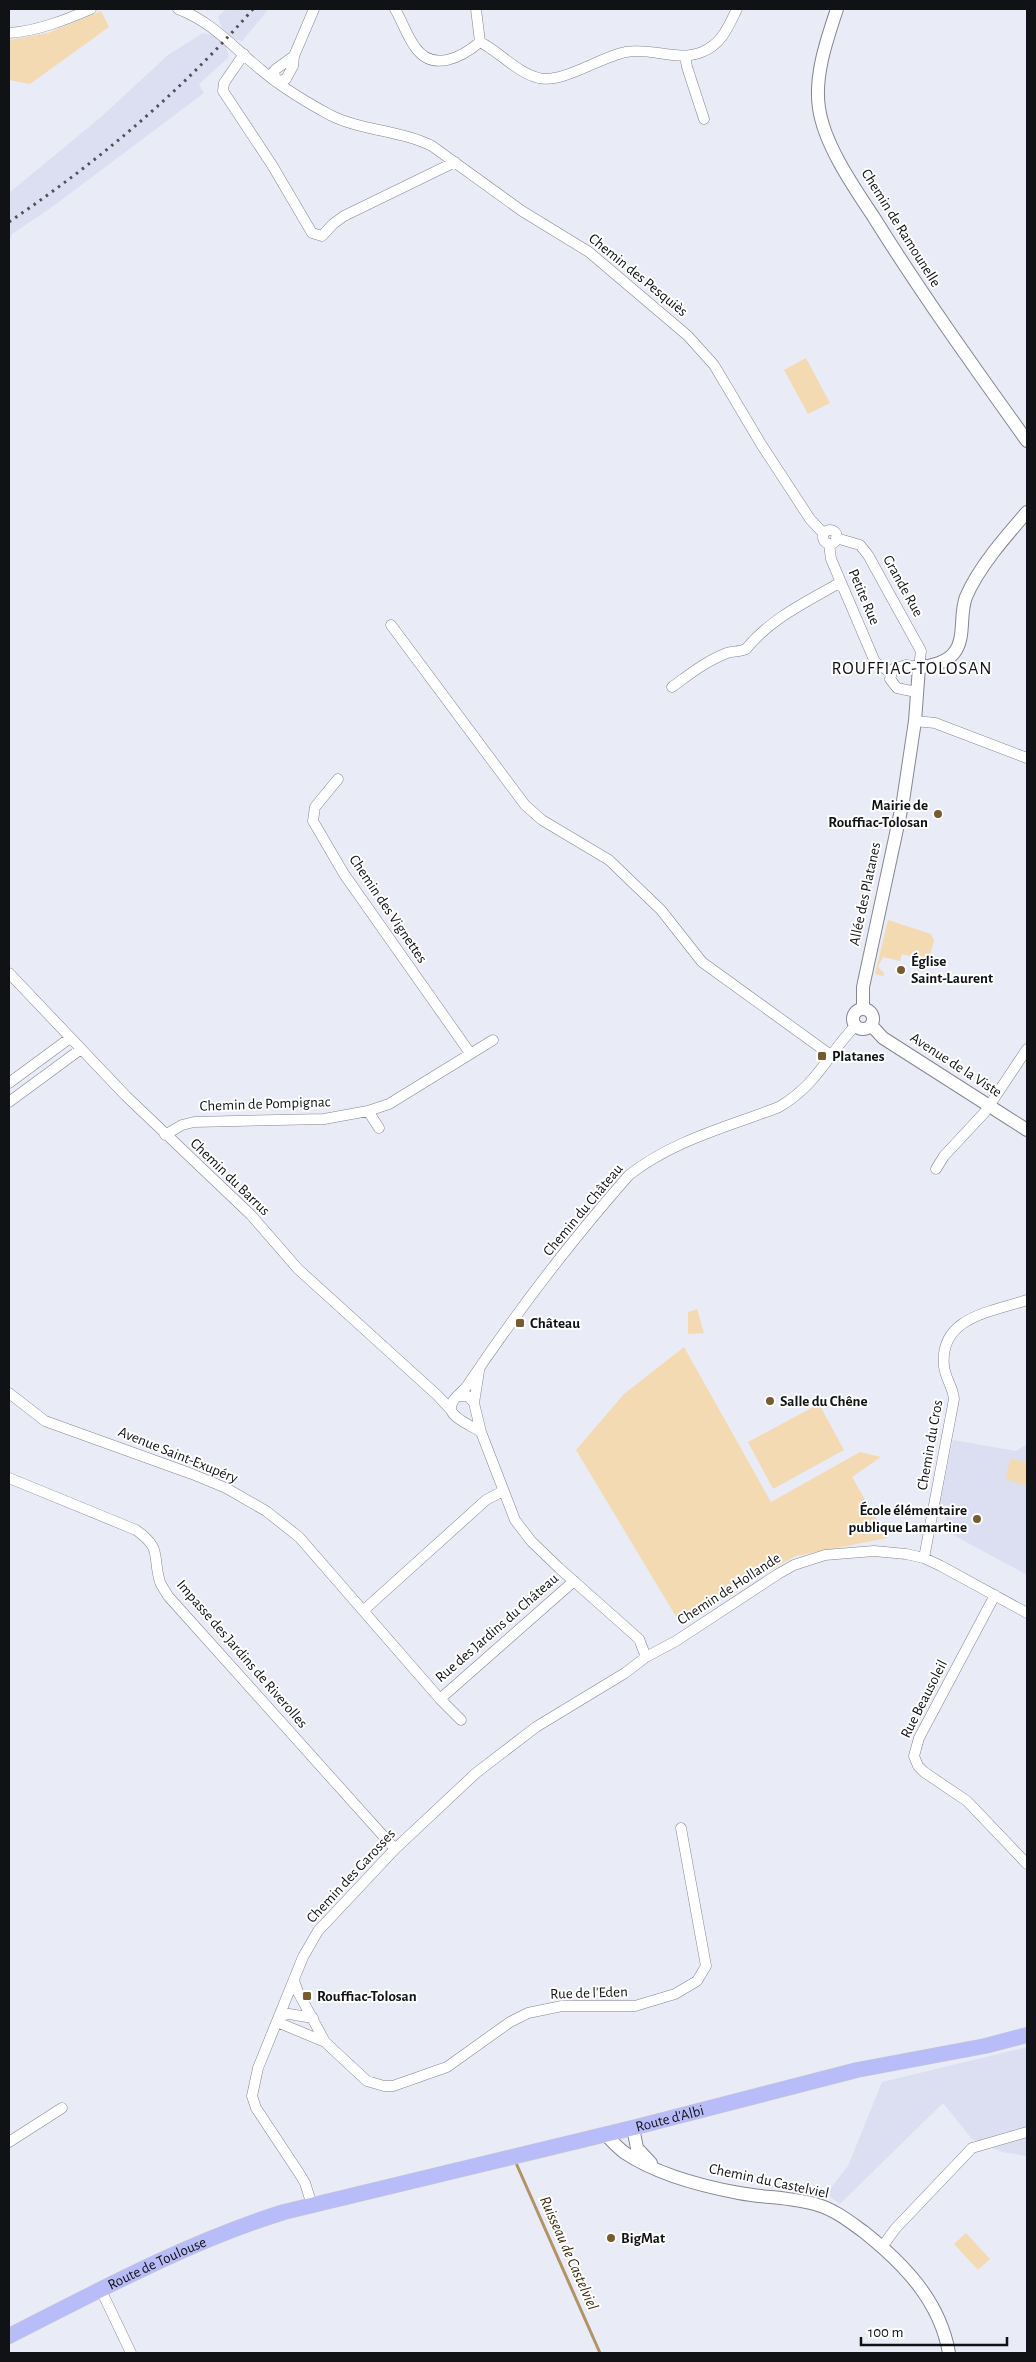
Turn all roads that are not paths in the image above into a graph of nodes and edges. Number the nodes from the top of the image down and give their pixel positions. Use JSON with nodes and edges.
{"nodes":[{"id":1,"x":91,"y":9,"type":"edge"},
{"id":2,"x":178,"y":9,"type":"edge"},
{"id":3,"x":314,"y":9,"type":"edge"},
{"id":4,"x":395,"y":9,"type":"edge"},
{"id":5,"x":476,"y":9,"type":"edge"},
{"id":6,"x":737,"y":9,"type":"edge"},
{"id":7,"x":837,"y":9,"type":"edge"},
{"id":8,"x":9,"y":33,"type":"edge"},
{"id":9,"x":480,"y":42,"type":"junction"},
{"id":10,"x":244,"y":54,"type":"junction"},
{"id":11,"x":685,"y":56,"type":"junction"},
{"id":12,"x":279,"y":77,"type":"junction"},
{"id":13,"x":704,"y":119,"type":"dead end"},
{"id":14,"x":455,"y":162,"type":"junction"},
{"id":15,"x":1027,"y":441,"type":"edge"},
{"id":16,"x":1027,"y":512,"type":"edge"},
{"id":17,"x":832,"y":541,"type":"junction"},
{"id":18,"x":842,"y":582,"type":"junction"},
{"id":19,"x":391,"y":625,"type":"dead end"},
{"id":20,"x":919,"y":667,"type":"junction"},
{"id":21,"x":891,"y":673,"type":"junction"},
{"id":22,"x":672,"y":687,"type":"dead end"},
{"id":23,"x":916,"y":692,"type":"junction"},
{"id":24,"x":915,"y":721,"type":"junction"},
{"id":25,"x":1027,"y":758,"type":"edge"},
{"id":26,"x":338,"y":779,"type":"dead end"},
{"id":27,"x":9,"y":973,"type":"edge"},
{"id":28,"x":863,"y":1009,"type":"junction"},
{"id":29,"x":856,"y":1025,"type":"junction"},
{"id":30,"x":871,"y":1025,"type":"junction"},
{"id":31,"x":70,"y":1038,"type":"junction"},
{"id":32,"x":493,"y":1040,"type":"dead end"},
{"id":33,"x":81,"y":1049,"type":"junction"},
{"id":34,"x":1027,"y":1049,"type":"edge"},
{"id":35,"x":470,"y":1053,"type":"junction"},
{"id":36,"x":832,"y":1056,"type":"junction"},
{"id":37,"x":9,"y":1084,"type":"edge"},
{"id":38,"x":9,"y":1102,"type":"edge"},
{"id":39,"x":989,"y":1106,"type":"junction"},
{"id":40,"x":368,"y":1111,"type":"junction"},
{"id":41,"x":379,"y":1128,"type":"dead end"},
{"id":42,"x":1027,"y":1130,"type":"edge"},
{"id":43,"x":165,"y":1135,"type":"junction"},
{"id":44,"x":936,"y":1169,"type":"dead end"},
{"id":45,"x":1027,"y":1300,"type":"edge"},
{"id":46,"x":481,"y":1365,"type":"junction"},
{"id":47,"x":9,"y":1393,"type":"edge"},
{"id":48,"x":437,"y":1395,"type":"junction"},
{"id":49,"x":457,"y":1397,"type":"junction"},
{"id":50,"x":474,"y":1406,"type":"junction"},
{"id":51,"x":450,"y":1410,"type":"junction"},
{"id":52,"x":463,"y":1420,"type":"junction"},
{"id":53,"x":481,"y":1432,"type":"junction"},
{"id":54,"x":9,"y":1478,"type":"edge"},
{"id":55,"x":503,"y":1491,"type":"junction"},
{"id":56,"x":924,"y":1558,"type":"junction"},
{"id":57,"x":574,"y":1581,"type":"junction"},
{"id":58,"x":995,"y":1595,"type":"junction"},
{"id":59,"x":364,"y":1610,"type":"junction"},
{"id":60,"x":1027,"y":1613,"type":"edge"},
{"id":61,"x":646,"y":1657,"type":"junction"},
{"id":62,"x":440,"y":1698,"type":"junction"},
{"id":63,"x":461,"y":1720,"type":"dead end"},
{"id":64,"x":681,"y":1828,"type":"dead end"},
{"id":65,"x":396,"y":1849,"type":"junction"},
{"id":66,"x":1027,"y":1864,"type":"edge"},
{"id":67,"x":294,"y":1981,"type":"junction"},
{"id":68,"x":313,"y":2018,"type":"junction"},
{"id":69,"x":278,"y":2019,"type":"junction"},
{"id":70,"x":1027,"y":2035,"type":"edge"},
{"id":71,"x":325,"y":2042,"type":"junction"},
{"id":72,"x":62,"y":2108,"type":"dead end"},
{"id":73,"x":633,"y":2128,"type":"junction"},
{"id":74,"x":1027,"y":2132,"type":"edge"},
{"id":75,"x":606,"y":2135,"type":"junction"},
{"id":76,"x":9,"y":2142,"type":"edge"},
{"id":77,"x":660,"y":2170,"type":"junction"},
{"id":78,"x":312,"y":2205,"type":"junction"},
{"id":79,"x":882,"y":2247,"type":"junction"},
{"id":80,"x":100,"y":2290,"type":"junction"},
{"id":81,"x":9,"y":2336,"type":"edge"},
{"id":82,"x":131,"y":2353,"type":"edge"},
{"id":83,"x":949,"y":2353,"type":"edge"}],
"edges":[{"from":1,"to":8,"type":"street"},
{"from":2,"to":10,"type":"street","name":"Chemin des Pesquiès"},
{"from":3,"to":12,"type":"street"},
{"from":4,"to":9,"type":"street"},
{"from":5,"to":9,"type":"street"},
{"from":6,"to":11,"type":"street"},
{"from":7,"to":15,"type":"street","name":"Chemin de Ramounelle"},
{"from":9,"to":11,"type":"street"},
{"from":10,"to":12,"type":"street","name":"Chemin des Pesquiès"},
{"from":10,"to":14,"type":"street"},
{"from":11,"to":13,"type":"street"},
{"from":12,"to":14,"type":"street","name":"Chemin des Pesquiès"},
{"from":14,"to":17,"type":"street","name":"Chemin des Pesquiès"},
{"from":16,"to":20,"type":"street"},
{"from":17,"to":18,"type":"street","name":"Petite Rue"},
{"from":17,"to":20,"type":"street","name":"Grande Rue"},
{"from":18,"to":21,"type":"street","name":"Petite Rue"},
{"from":18,"to":22,"type":"street"},
{"from":19,"to":36,"type":"street"},
{"from":20,"to":21,"type":"street"},
{"from":20,"to":23,"type":"street","name":"Allée des Platanes"},
{"from":21,"to":23,"type":"street"},
{"from":23,"to":24,"type":"street","name":"Allée des Platanes"},
{"from":24,"to":25,"type":"street"},
{"from":24,"to":28,"type":"street","name":"Allée des Platanes"},
{"from":26,"to":35,"type":"street","name":"Chemin des Vignettes"},
{"from":27,"to":31,"type":"street","name":"Chemin du Barrus"},
{"from":28,"to":29,"type":"street"},
{"from":28,"to":30,"type":"street"},
{"from":29,"to":30,"type":"street"},
{"from":29,"to":36,"type":"street","name":"Chemin du Château"},
{"from":30,"to":39,"type":"street","name":"Avenue de la Viste"},
{"from":31,"to":33,"type":"street","name":"Chemin du Barrus"},
{"from":31,"to":37,"type":"street"},
{"from":32,"to":35,"type":"street","name":"Chemin de Pompignac"},
{"from":33,"to":38,"type":"street"},
{"from":33,"to":43,"type":"street","name":"Chemin du Barrus"},
{"from":34,"to":39,"type":"street"},
{"from":35,"to":40,"type":"street","name":"Chemin de Pompignac"},
{"from":36,"to":46,"type":"street","name":"Chemin du Château"},
{"from":39,"to":42,"type":"street","name":"Avenue de la Viste"},
{"from":39,"to":44,"type":"street"},
{"from":40,"to":41,"type":"street"},
{"from":40,"to":43,"type":"street","name":"Chemin de Pompignac"},
{"from":43,"to":48,"type":"street","name":"Chemin du Barrus"},
{"from":45,"to":56,"type":"street","name":"Chemin du Cros"},
{"from":46,"to":49,"type":"street","name":"Chemin du Château"},
{"from":46,"to":50,"type":"street","name":"Chemin du Château"},
{"from":47,"to":59,"type":"street","name":"Avenue Saint-Exupéry"},
{"from":48,"to":49,"type":"street"},
{"from":48,"to":51,"type":"street","name":"Chemin du Barrus"},
{"from":49,"to":50,"type":"street"},
{"from":49,"to":51,"type":"street"},
{"from":50,"to":52,"type":"street"},
{"from":50,"to":53,"type":"street","name":"Chemin du Château"},
{"from":51,"to":52,"type":"street"},
{"from":52,"to":53,"type":"street"},
{"from":53,"to":55,"type":"street","name":"Chemin du Château"},
{"from":54,"to":65,"type":"street","name":"Impasse des Jardins de Riverolles"},
{"from":55,"to":57,"type":"street","name":"Chemin du Château"},
{"from":55,"to":59,"type":"street"},
{"from":56,"to":58,"type":"street","name":"Chemin de Hollande"},
{"from":56,"to":61,"type":"street","name":"Chemin de Hollande"},
{"from":57,"to":61,"type":"street","name":"Chemin du Château"},
{"from":57,"to":62,"type":"street","name":"Rue des Jardins du Château"},
{"from":58,"to":60,"type":"street","name":"Chemin de Hollande"},
{"from":58,"to":66,"type":"street","name":"Rue Beausoleil"},
{"from":59,"to":62,"type":"street","name":"Rue des Jardins du Château"},
{"from":61,"to":65,"type":"street","name":"Chemin des Garosses"},
{"from":62,"to":63,"type":"street","name":"Rue des Jardins du Château"},
{"from":64,"to":71,"type":"street","name":"Rue de l'Eden"},
{"from":65,"to":67,"type":"street","name":"Chemin des Garosses"},
{"from":67,"to":68,"type":"street","name":"Rue de l'Eden"},
{"from":67,"to":69,"type":"street","name":"Chemin des Garosses"},
{"from":68,"to":69,"type":"street"},
{"from":68,"to":71,"type":"street","name":"Rue de l'Eden"},
{"from":69,"to":71,"type":"street","name":"Rue de l'Eden"},
{"from":69,"to":78,"type":"street","name":"Chemin des Garosses"},
{"from":70,"to":73,"type":"main road","name":"Route d'Albi"},
{"from":72,"to":76,"type":"street"},
{"from":73,"to":75,"type":"main road","name":"Route d'Albi"},
{"from":73,"to":77,"type":"street","name":"Chemin du Castelviel"},
{"from":74,"to":79,"type":"street"},
{"from":75,"to":77,"type":"street","name":"Chemin du Castelviel"},
{"from":75,"to":78,"type":"main road","name":"Route d'Albi"},
{"from":77,"to":79,"type":"street","name":"Chemin du Castelviel"},
{"from":78,"to":80,"type":"main road","name":"Route de Toulouse"},
{"from":79,"to":83,"type":"street","name":"Chemin du Castelviel"},
{"from":80,"to":81,"type":"main road","name":"Route de Toulouse"},
{"from":80,"to":82,"type":"street"}]}
